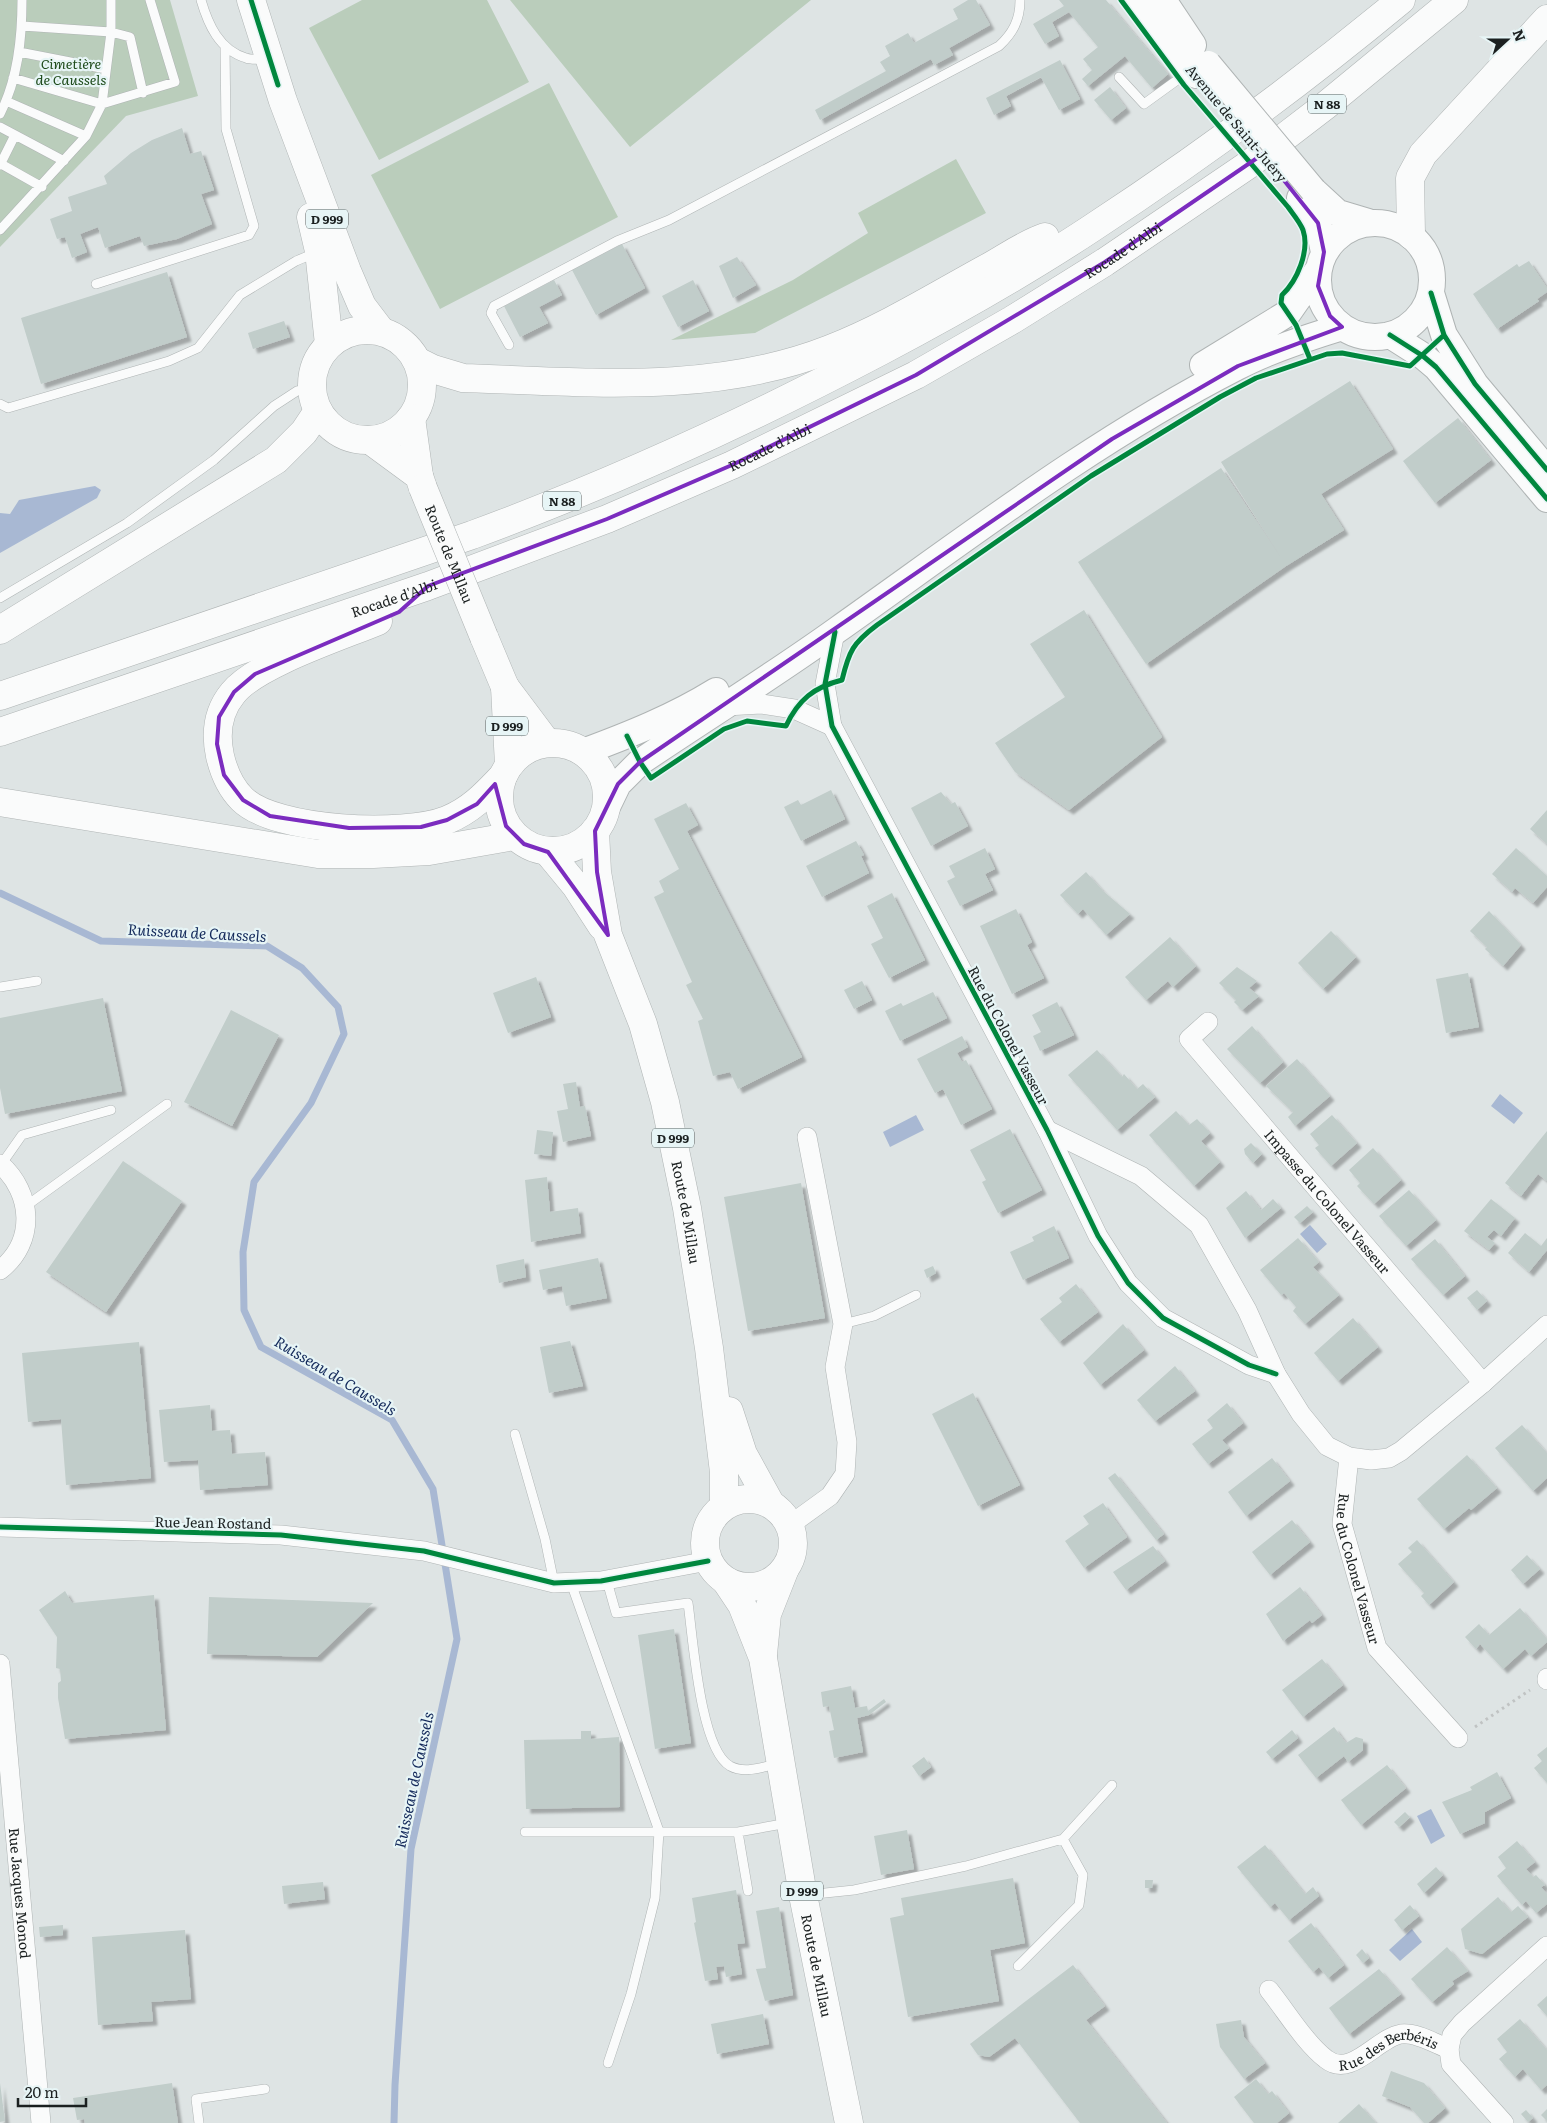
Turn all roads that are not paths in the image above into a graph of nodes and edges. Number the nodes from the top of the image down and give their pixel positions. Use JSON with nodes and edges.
{"nodes":[{"id":1,"x":22,"y":0,"type":"edge"},
{"id":2,"x":111,"y":0,"type":"edge"},
{"id":3,"x":150,"y":0,"type":"edge"},
{"id":4,"x":201,"y":0,"type":"edge"},
{"id":5,"x":251,"y":0,"type":"edge"},
{"id":6,"x":1020,"y":0,"type":"edge"},
{"id":7,"x":1140,"y":0,"type":"edge"},
{"id":8,"x":1163,"y":0,"type":"edge"},
{"id":9,"x":1401,"y":0,"type":"edge"},
{"id":10,"x":1454,"y":0,"type":"edge"},
{"id":11,"x":1547,"y":19,"type":"edge"},
{"id":12,"x":22,"y":26,"type":"junction"},
{"id":13,"x":111,"y":32,"type":"junction"},
{"id":14,"x":226,"y":47,"type":"junction"},
{"id":15,"x":19,"y":52,"type":"junction"},
{"id":16,"x":269,"y":60,"type":"junction"},
{"id":17,"x":106,"y":69,"type":"junction"},
{"id":18,"x":1198,"y":70,"type":"junction"},
{"id":19,"x":1119,"y":77,"type":"dead end"},
{"id":20,"x":13,"y":78,"type":"junction"},
{"id":21,"x":142,"y":93,"type":"junction"},
{"id":22,"x":6,"y":101,"type":"junction"},
{"id":23,"x":283,"y":102,"type":"junction"},
{"id":24,"x":102,"y":104,"type":"junction"},
{"id":25,"x":0,"y":114,"type":"edge"},
{"id":26,"x":0,"y":127,"type":"edge"},
{"id":27,"x":14,"y":135,"type":"junction"},
{"id":28,"x":86,"y":136,"type":"junction"},
{"id":29,"x":64,"y":161,"type":"junction"},
{"id":30,"x":0,"y":164,"type":"edge"},
{"id":31,"x":42,"y":187,"type":"junction"},
{"id":32,"x":1307,"y":194,"type":"junction"},
{"id":33,"x":1368,"y":222,"type":"junction"},
{"id":34,"x":1090,"y":229,"type":"junction"},
{"id":35,"x":0,"y":230,"type":"edge"},
{"id":36,"x":1411,"y":235,"type":"junction"},
{"id":37,"x":319,"y":251,"type":"junction"},
{"id":38,"x":1321,"y":261,"type":"junction"},
{"id":39,"x":96,"y":284,"type":"dead end"},
{"id":40,"x":1431,"y":293,"type":"junction"},
{"id":41,"x":1342,"y":327,"type":"junction"},
{"id":42,"x":381,"y":330,"type":"junction"},
{"id":43,"x":1390,"y":335,"type":"junction"},
{"id":44,"x":329,"y":344,"type":"junction"},
{"id":45,"x":508,"y":345,"type":"dead end"},
{"id":46,"x":417,"y":361,"type":"junction"},
{"id":47,"x":315,"y":400,"type":"junction"},
{"id":48,"x":0,"y":404,"type":"edge"},
{"id":49,"x":412,"y":418,"type":"junction"},
{"id":50,"x":370,"y":440,"type":"junction"},
{"id":51,"x":1547,"y":470,"type":"edge"},
{"id":52,"x":421,"y":482,"type":"junction"},
{"id":53,"x":1547,"y":499,"type":"edge"},
{"id":54,"x":428,"y":586,"type":"junction"},
{"id":55,"x":0,"y":598,"type":"edge"},
{"id":56,"x":0,"y":630,"type":"edge"},
{"id":57,"x":835,"y":632,"type":"junction"},
{"id":58,"x":505,"y":687,"type":"junction"},
{"id":59,"x":0,"y":696,"type":"edge"},
{"id":60,"x":722,"y":706,"type":"junction"},
{"id":61,"x":832,"y":726,"type":"junction"},
{"id":62,"x":0,"y":732,"type":"edge"},
{"id":63,"x":547,"y":743,"type":"junction"},
{"id":64,"x":583,"y":752,"type":"junction"},
{"id":65,"x":506,"y":771,"type":"junction"},
{"id":66,"x":0,"y":802,"type":"edge"},
{"id":67,"x":600,"y":821,"type":"junction"},
{"id":68,"x":514,"y":836,"type":"junction"},
{"id":69,"x":548,"y":852,"type":"junction"},
{"id":70,"x":608,"y":935,"type":"junction"},
{"id":71,"x":37,"y":981,"type":"dead end"},
{"id":72,"x":0,"y":987,"type":"edge"},
{"id":73,"x":1208,"y":1022,"type":"dead end"},
{"id":74,"x":167,"y":1104,"type":"dead end"},
{"id":75,"x":111,"y":1110,"type":"dead end"},
{"id":76,"x":1047,"y":1130,"type":"junction"},
{"id":77,"x":807,"y":1137,"type":"dead end"},
{"id":78,"x":0,"y":1164,"type":"edge"},
{"id":79,"x":26,"y":1206,"type":"junction"},
{"id":80,"x":0,"y":1270,"type":"edge"},
{"id":81,"x":916,"y":1295,"type":"dead end"},
{"id":82,"x":843,"y":1324,"type":"junction"},
{"id":83,"x":1547,"y":1325,"type":"edge"},
{"id":84,"x":709,"y":1348,"type":"junction"},
{"id":85,"x":1276,"y":1374,"type":"junction"},
{"id":86,"x":1483,"y":1383,"type":"junction"},
{"id":87,"x":515,"y":1434,"type":"dead end"},
{"id":88,"x":1349,"y":1457,"type":"junction"},
{"id":89,"x":770,"y":1504,"type":"junction"},
{"id":90,"x":724,"y":1506,"type":"junction"},
{"id":91,"x":790,"y":1525,"type":"junction"},
{"id":92,"x":0,"y":1527,"type":"edge"},
{"id":93,"x":708,"y":1561,"type":"junction"},
{"id":94,"x":784,"y":1571,"type":"junction"},
{"id":95,"x":607,"y":1580,"type":"junction"},
{"id":96,"x":726,"y":1581,"type":"junction"},
{"id":97,"x":562,"y":1583,"type":"junction"},
{"id":98,"x":763,"y":1658,"type":"junction"},
{"id":99,"x":0,"y":1664,"type":"edge"},
{"id":100,"x":1458,"y":1738,"type":"road end"},
{"id":101,"x":781,"y":1764,"type":"junction"},
{"id":102,"x":1112,"y":1785,"type":"dead end"},
{"id":103,"x":791,"y":1822,"type":"junction"},
{"id":104,"x":659,"y":1831,"type":"junction"},
{"id":105,"x":526,"y":1832,"type":"dead end"},
{"id":106,"x":738,"y":1832,"type":"junction"},
{"id":107,"x":1063,"y":1839,"type":"junction"},
{"id":108,"x":748,"y":1891,"type":"dead end"},
{"id":109,"x":803,"y":1895,"type":"junction"},
{"id":110,"x":1546,"y":1948,"type":"edge"},
{"id":111,"x":1018,"y":1966,"type":"dead end"},
{"id":112,"x":1269,"y":1990,"type":"dead end"},
{"id":113,"x":1449,"y":2049,"type":"junction"},
{"id":114,"x":608,"y":2063,"type":"dead end"},
{"id":115,"x":264,"y":2089,"type":"dead end"},
{"id":116,"x":41,"y":2123,"type":"edge"},
{"id":117,"x":199,"y":2123,"type":"edge"},
{"id":118,"x":848,"y":2123,"type":"edge"},
{"id":119,"x":1504,"y":2123,"type":"edge"}],
"edges":[{"from":1,"to":12,"type":"lane"},
{"from":2,"to":13,"type":"lane"},
{"from":3,"to":21,"type":"lane"},
{"from":4,"to":14,"type":"lane"},
{"from":5,"to":16,"type":"main road","number":"D 999"},
{"from":6,"to":45,"type":"lane"},
{"from":7,"to":18,"type":"main road","name":"Avenue de Saint-Juéry"},
{"from":8,"to":18,"type":"main road"},
{"from":9,"to":34,"type":"main road","number":"N 88"},
{"from":10,"to":54,"type":"main road","name":"Rocade d'Albi","number":"N 88"},
{"from":11,"to":36,"type":"main road"},
{"from":12,"to":13,"type":"lane"},
{"from":12,"to":15,"type":"lane"},
{"from":13,"to":17,"type":"lane"},
{"from":13,"to":21,"type":"lane"},
{"from":14,"to":16,"type":"lane"},
{"from":14,"to":39,"type":"lane"},
{"from":15,"to":17,"type":"lane"},
{"from":15,"to":20,"type":"lane"},
{"from":16,"to":23,"type":"main road","number":"D 999"},
{"from":17,"to":24,"type":"lane"},
{"from":18,"to":19,"type":"lane"},
{"from":18,"to":32,"type":"main road","name":"Avenue de Saint-Juéry"},
{"from":20,"to":22,"type":"lane"},
{"from":20,"to":24,"type":"lane"},
{"from":21,"to":24,"type":"lane"},
{"from":22,"to":25,"type":"lane"},
{"from":22,"to":28,"type":"lane"},
{"from":23,"to":37,"type":"main road","number":"D 999"},
{"from":23,"to":42,"type":"main road","number":"D 999"},
{"from":24,"to":28,"type":"lane"},
{"from":26,"to":27,"type":"lane"},
{"from":27,"to":29,"type":"lane"},
{"from":27,"to":30,"type":"lane"},
{"from":28,"to":29,"type":"lane"},
{"from":29,"to":31,"type":"lane"},
{"from":30,"to":31,"type":"lane"},
{"from":31,"to":35,"type":"lane"},
{"from":32,"to":33,"type":"main road"},
{"from":32,"to":38,"type":"main road","name":"Avenue de Saint-Juéry"},
{"from":33,"to":36,"type":"main road"},
{"from":33,"to":38,"type":"main road"},
{"from":34,"to":46,"type":"main road"},
{"from":34,"to":59,"type":"main road","number":"N 88"},
{"from":36,"to":40,"type":"main road"},
{"from":37,"to":44,"type":"main road","number":"D 999"},
{"from":37,"to":48,"type":"lane"},
{"from":38,"to":41,"type":"main road"},
{"from":38,"to":64,"type":"main road"},
{"from":40,"to":43,"type":"main road"},
{"from":40,"to":51,"type":"main road"},
{"from":41,"to":43,"type":"main road"},
{"from":41,"to":57,"type":"main road"},
{"from":42,"to":44,"type":"main road"},
{"from":42,"to":46,"type":"main road"},
{"from":43,"to":53,"type":"main road"},
{"from":44,"to":47,"type":"main road"},
{"from":46,"to":49,"type":"main road"},
{"from":47,"to":50,"type":"main road"},
{"from":47,"to":55,"type":"lane"},
{"from":47,"to":56,"type":"main road"},
{"from":49,"to":50,"type":"main road"},
{"from":49,"to":52,"type":"main road"},
{"from":50,"to":52,"type":"main road"},
{"from":52,"to":58,"type":"main road","name":"Route de Millau","number":"D 999","bridge":true},
{"from":54,"to":62,"type":"main road","name":"Rocade d'Albi","number":"N 88"},
{"from":54,"to":65,"type":"main road"},
{"from":57,"to":60,"type":"main road"},
{"from":57,"to":61,"type":"street","name":"Rue du Colonel Vasseur"},
{"from":58,"to":63,"type":"main road","number":"D 999"},
{"from":58,"to":65,"type":"main road","number":"D 999"},
{"from":60,"to":61,"type":"street"},
{"from":60,"to":67,"type":"main road"},
{"from":61,"to":76,"type":"street","name":"Rue du Colonel Vasseur"},
{"from":63,"to":64,"type":"main road"},
{"from":63,"to":65,"type":"main road"},
{"from":64,"to":67,"type":"main road"},
{"from":65,"to":68,"type":"main road"},
{"from":66,"to":68,"type":"main road"},
{"from":67,"to":69,"type":"main road"},
{"from":67,"to":70,"type":"main road","name":"Route de Millau","number":"D 999"},
{"from":68,"to":69,"type":"main road"},
{"from":69,"to":70,"type":"main road","name":"Route de Millau","number":"D 999"},
{"from":70,"to":84,"type":"main road","name":"Route de Millau","number":"D 999"},
{"from":71,"to":72,"type":"lane"},
{"from":73,"to":86,"type":"street","name":"Impasse du Colonel Vasseur"},
{"from":74,"to":79,"type":"lane"},
{"from":75,"to":78,"type":"lane"},
{"from":76,"to":85,"type":"street"},
{"from":76,"to":85,"type":"street","name":"Rue du Colonel Vasseur"},
{"from":77,"to":82,"type":"street"},
{"from":78,"to":79,"type":"street"},
{"from":79,"to":80,"type":"street"},
{"from":81,"to":82,"type":"lane"},
{"from":82,"to":91,"type":"street"},
{"from":83,"to":86,"type":"street"},
{"from":84,"to":89,"type":"main road","name":"Route de Millau","number":"D 999"},
{"from":84,"to":90,"type":"main road","name":"Route de Millau","number":"D 999"},
{"from":85,"to":88,"type":"street"},
{"from":86,"to":88,"type":"street"},
{"from":87,"to":97,"type":"lane"},
{"from":88,"to":100,"type":"street","name":"Rue du Colonel Vasseur"},
{"from":89,"to":90,"type":"main road"},
{"from":89,"to":91,"type":"main road"},
{"from":90,"to":93,"type":"main road"},
{"from":91,"to":94,"type":"main road"},
{"from":92,"to":97,"type":"street","name":"Rue Jean Rostand"},
{"from":93,"to":95,"type":"street"},
{"from":93,"to":96,"type":"main road"},
{"from":94,"to":96,"type":"main road"},
{"from":94,"to":98,"type":"main road","name":"Route de Millau","number":"D 999"},
{"from":95,"to":97,"type":"street"},
{"from":95,"to":101,"type":"lane"},
{"from":96,"to":98,"type":"main road","name":"Route de Millau","number":"D 999"},
{"from":97,"to":104,"type":"lane"},
{"from":98,"to":101,"type":"main road","name":"Route de Millau","number":"D 999"},
{"from":99,"to":116,"type":"street","name":"Rue Jacques Monod"},
{"from":101,"to":103,"type":"main road","name":"Route de Millau","number":"D 999"},
{"from":102,"to":107,"type":"lane"},
{"from":103,"to":106,"type":"lane"},
{"from":103,"to":109,"type":"main road","name":"Route de Millau","number":"D 999"},
{"from":104,"to":105,"type":"lane"},
{"from":104,"to":106,"type":"lane"},
{"from":104,"to":114,"type":"lane"},
{"from":106,"to":108,"type":"lane"},
{"from":107,"to":109,"type":"lane"},
{"from":107,"to":111,"type":"lane"},
{"from":109,"to":118,"type":"main road","name":"Route de Millau","number":"D 999"},
{"from":110,"to":113,"type":"street"},
{"from":112,"to":113,"type":"street","name":"Rue des Berbéris"},
{"from":113,"to":119,"type":"street"},
{"from":115,"to":117,"type":"lane"}]}
